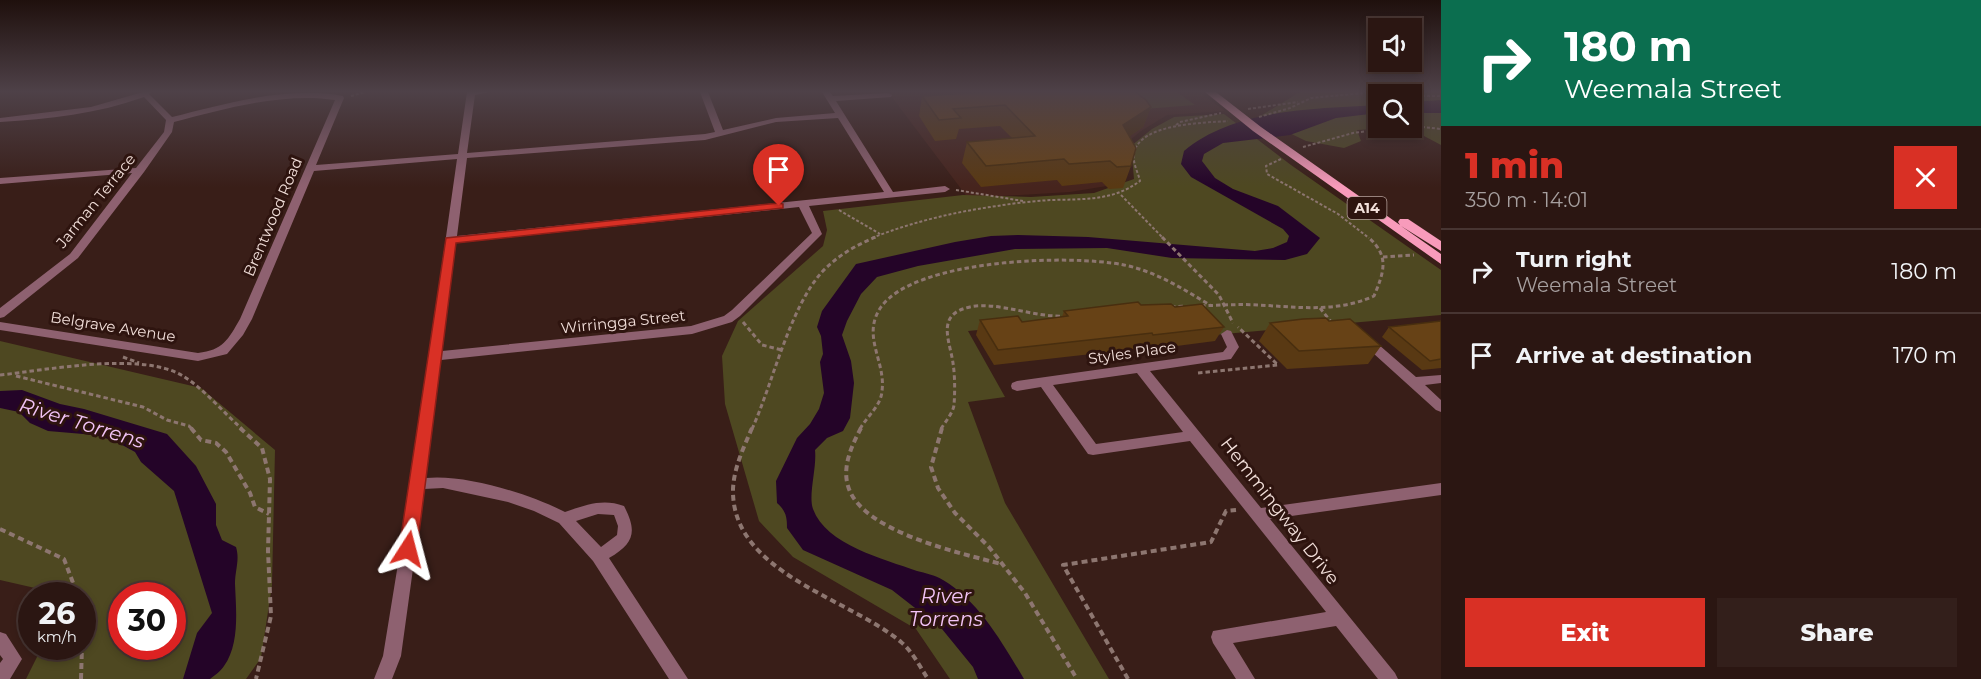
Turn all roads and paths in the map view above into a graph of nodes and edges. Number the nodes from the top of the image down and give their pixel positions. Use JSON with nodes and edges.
{"nodes":[{"id":1,"x":169,"y":124,"type":"edge"},
{"id":2,"x":330,"y":124,"type":"edge"},
{"id":3,"x":466,"y":124,"type":"edge"},
{"id":4,"x":716,"y":124,"type":"edge"},
{"id":5,"x":761,"y":124,"type":"edge"},
{"id":6,"x":845,"y":124,"type":"edge"},
{"id":7,"x":1177,"y":124,"type":"edge"},
{"id":8,"x":1203,"y":124,"type":"edge"},
{"id":9,"x":1251,"y":124,"type":"edge"},
{"id":10,"x":1263,"y":124,"type":"edge"},
{"id":11,"x":1174,"y":126,"type":"junction"},
{"id":12,"x":1422,"y":127,"type":"edge"},
{"id":13,"x":1441,"y":129,"type":"edge"},
{"id":14,"x":1368,"y":131,"type":"edge"},
{"id":15,"x":720,"y":134,"type":"junction"},
{"id":16,"x":1296,"y":152,"type":"junction"},
{"id":17,"x":461,"y":156,"type":"junction"},
{"id":18,"x":311,"y":168,"type":"junction"},
{"id":19,"x":141,"y":170,"type":"junction"},
{"id":20,"x":0,"y":181,"type":"edge"},
{"id":21,"x":945,"y":189,"type":"joint"},
{"id":22,"x":890,"y":195,"type":"junction"},
{"id":23,"x":1121,"y":195,"type":"junction"},
{"id":24,"x":834,"y":201,"type":"junction"},
{"id":25,"x":1031,"y":202,"type":"junction"},
{"id":26,"x":803,"y":204,"type":"junction"},
{"id":27,"x":881,"y":234,"type":"junction"},
{"id":28,"x":451,"y":240,"type":"junction"},
{"id":29,"x":1438,"y":254,"type":"edge"},
{"id":30,"x":1383,"y":257,"type":"dead end"},
{"id":31,"x":1210,"y":305,"type":"dead end"},
{"id":32,"x":1223,"y":305,"type":"dead end"},
{"id":33,"x":1320,"y":308,"type":"dead end"},
{"id":34,"x":736,"y":313,"type":"junction"},
{"id":35,"x":0,"y":314,"type":"edge"},
{"id":36,"x":0,"y":326,"type":"edge"},
{"id":37,"x":1335,"y":326,"type":"edge"},
{"id":38,"x":1358,"y":332,"type":"edge"},
{"id":39,"x":1227,"y":334,"type":"dead end"},
{"id":40,"x":782,"y":350,"type":"junction"},
{"id":41,"x":221,"y":353,"type":"joint"},
{"id":42,"x":435,"y":356,"type":"junction"},
{"id":43,"x":124,"y":359,"type":"dead end"},
{"id":44,"x":143,"y":364,"type":"junction"},
{"id":45,"x":1140,"y":368,"type":"junction"},
{"id":46,"x":1,"y":375,"type":"edge"},
{"id":47,"x":1441,"y":379,"type":"edge"},
{"id":48,"x":1044,"y":382,"type":"junction"},
{"id":49,"x":1414,"y":382,"type":"junction"},
{"id":50,"x":1017,"y":386,"type":"dead end"},
{"id":51,"x":1441,"y":406,"type":"edge"},
{"id":52,"x":1195,"y":435,"type":"junction"},
{"id":53,"x":418,"y":484,"type":"junction"},
{"id":54,"x":1441,"y":489,"type":"edge"},
{"id":55,"x":1229,"y":501,"type":"dead end"},
{"id":56,"x":269,"y":514,"type":"junction"},
{"id":57,"x":1258,"y":515,"type":"junction"},
{"id":58,"x":564,"y":519,"type":"junction"},
{"id":59,"x":0,"y":529,"type":"edge"},
{"id":60,"x":599,"y":556,"type":"junction"},
{"id":61,"x":1003,"y":565,"type":"dead end"},
{"id":62,"x":74,"y":582,"type":"edge"},
{"id":63,"x":1340,"y":618,"type":"junction"},
{"id":64,"x":0,"y":640,"type":"edge"},
{"id":65,"x":82,"y":660,"type":"edge"},
{"id":66,"x":0,"y":679,"type":"edge"},
{"id":67,"x":81,"y":679,"type":"edge"},
{"id":68,"x":256,"y":679,"type":"edge"},
{"id":69,"x":384,"y":679,"type":"edge"},
{"id":70,"x":679,"y":679,"type":"edge"},
{"id":71,"x":928,"y":679,"type":"edge"},
{"id":72,"x":1128,"y":679,"type":"edge"},
{"id":73,"x":1246,"y":679,"type":"edge"},
{"id":74,"x":1389,"y":679,"type":"edge"}],
"edges":[{"from":1,"to":19,"type":"street","name":"Jarman Terrace"},
{"from":2,"to":18,"type":"street","name":"Brentwood Road"},
{"from":3,"to":17,"type":"street"},
{"from":4,"to":15,"type":"street"},
{"from":5,"to":15,"type":"street"},
{"from":6,"to":22,"type":"street"},
{"from":7,"to":11,"type":"path"},
{"from":8,"to":11,"type":"path"},
{"from":9,"to":16,"type":"main road","number":"A14"},
{"from":10,"to":16,"type":"main road","number":"A14"},
{"from":11,"to":23,"type":"path"},
{"from":12,"to":13,"type":"path"},
{"from":14,"to":16,"type":"path"},
{"from":15,"to":17,"type":"street"},
{"from":16,"to":29,"type":"main road","number":"A14"},
{"from":16,"to":29,"type":"main road","number":"A14"},
{"from":17,"to":18,"type":"street"},
{"from":17,"to":28,"type":"street"},
{"from":18,"to":41,"type":"street","name":"Brentwood Road"},
{"from":19,"to":20,"type":"street"},
{"from":19,"to":35,"type":"street","name":"Jarman Terrace"},
{"from":21,"to":22,"type":"street"},
{"from":21,"to":25,"type":"path"},
{"from":22,"to":24,"type":"street"},
{"from":23,"to":25,"type":"path"},
{"from":23,"to":32,"type":"path"},
{"from":24,"to":26,"type":"street"},
{"from":24,"to":27,"type":"path"},
{"from":25,"to":27,"type":"path"},
{"from":26,"to":28,"type":"street"},
{"from":26,"to":34,"type":"street","name":"Wirringga Street"},
{"from":27,"to":40,"type":"path"},
{"from":28,"to":42,"type":"street"},
{"from":29,"to":30,"type":"path"},
{"from":31,"to":61,"type":"path"},
{"from":33,"to":37,"type":"path"},
{"from":34,"to":40,"type":"path"},
{"from":34,"to":42,"type":"street","name":"Wirringga Street"},
{"from":36,"to":41,"type":"street","name":"Belgrave Avenue"},
{"from":38,"to":49,"type":"street"},
{"from":39,"to":45,"type":"street","name":"Styles Place"},
{"from":40,"to":71,"type":"path"},
{"from":42,"to":53,"type":"street"},
{"from":43,"to":44,"type":"path"},
{"from":44,"to":46,"type":"path"},
{"from":44,"to":56,"type":"path"},
{"from":45,"to":48,"type":"street","name":"Styles Place"},
{"from":45,"to":52,"type":"street","name":"Hemmingway Drive"},
{"from":46,"to":56,"type":"path"},
{"from":47,"to":49,"type":"street"},
{"from":48,"to":50,"type":"street","name":"Styles Place"},
{"from":48,"to":52,"type":"street"},
{"from":49,"to":51,"type":"street"},
{"from":52,"to":57,"type":"street","name":"Hemmingway Drive"},
{"from":53,"to":58,"type":"street"},
{"from":53,"to":69,"type":"street"},
{"from":54,"to":57,"type":"street"},
{"from":55,"to":72,"type":"path"},
{"from":56,"to":68,"type":"path"},
{"from":57,"to":63,"type":"street","name":"Hemmingway Drive"},
{"from":58,"to":60,"type":"street"},
{"from":58,"to":60,"type":"street"},
{"from":59,"to":62,"type":"path"},
{"from":60,"to":70,"type":"street"},
{"from":63,"to":73,"type":"street"},
{"from":63,"to":74,"type":"street","name":"Hemmingway Drive"},
{"from":64,"to":66,"type":"street"},
{"from":65,"to":67,"type":"path"}]}
